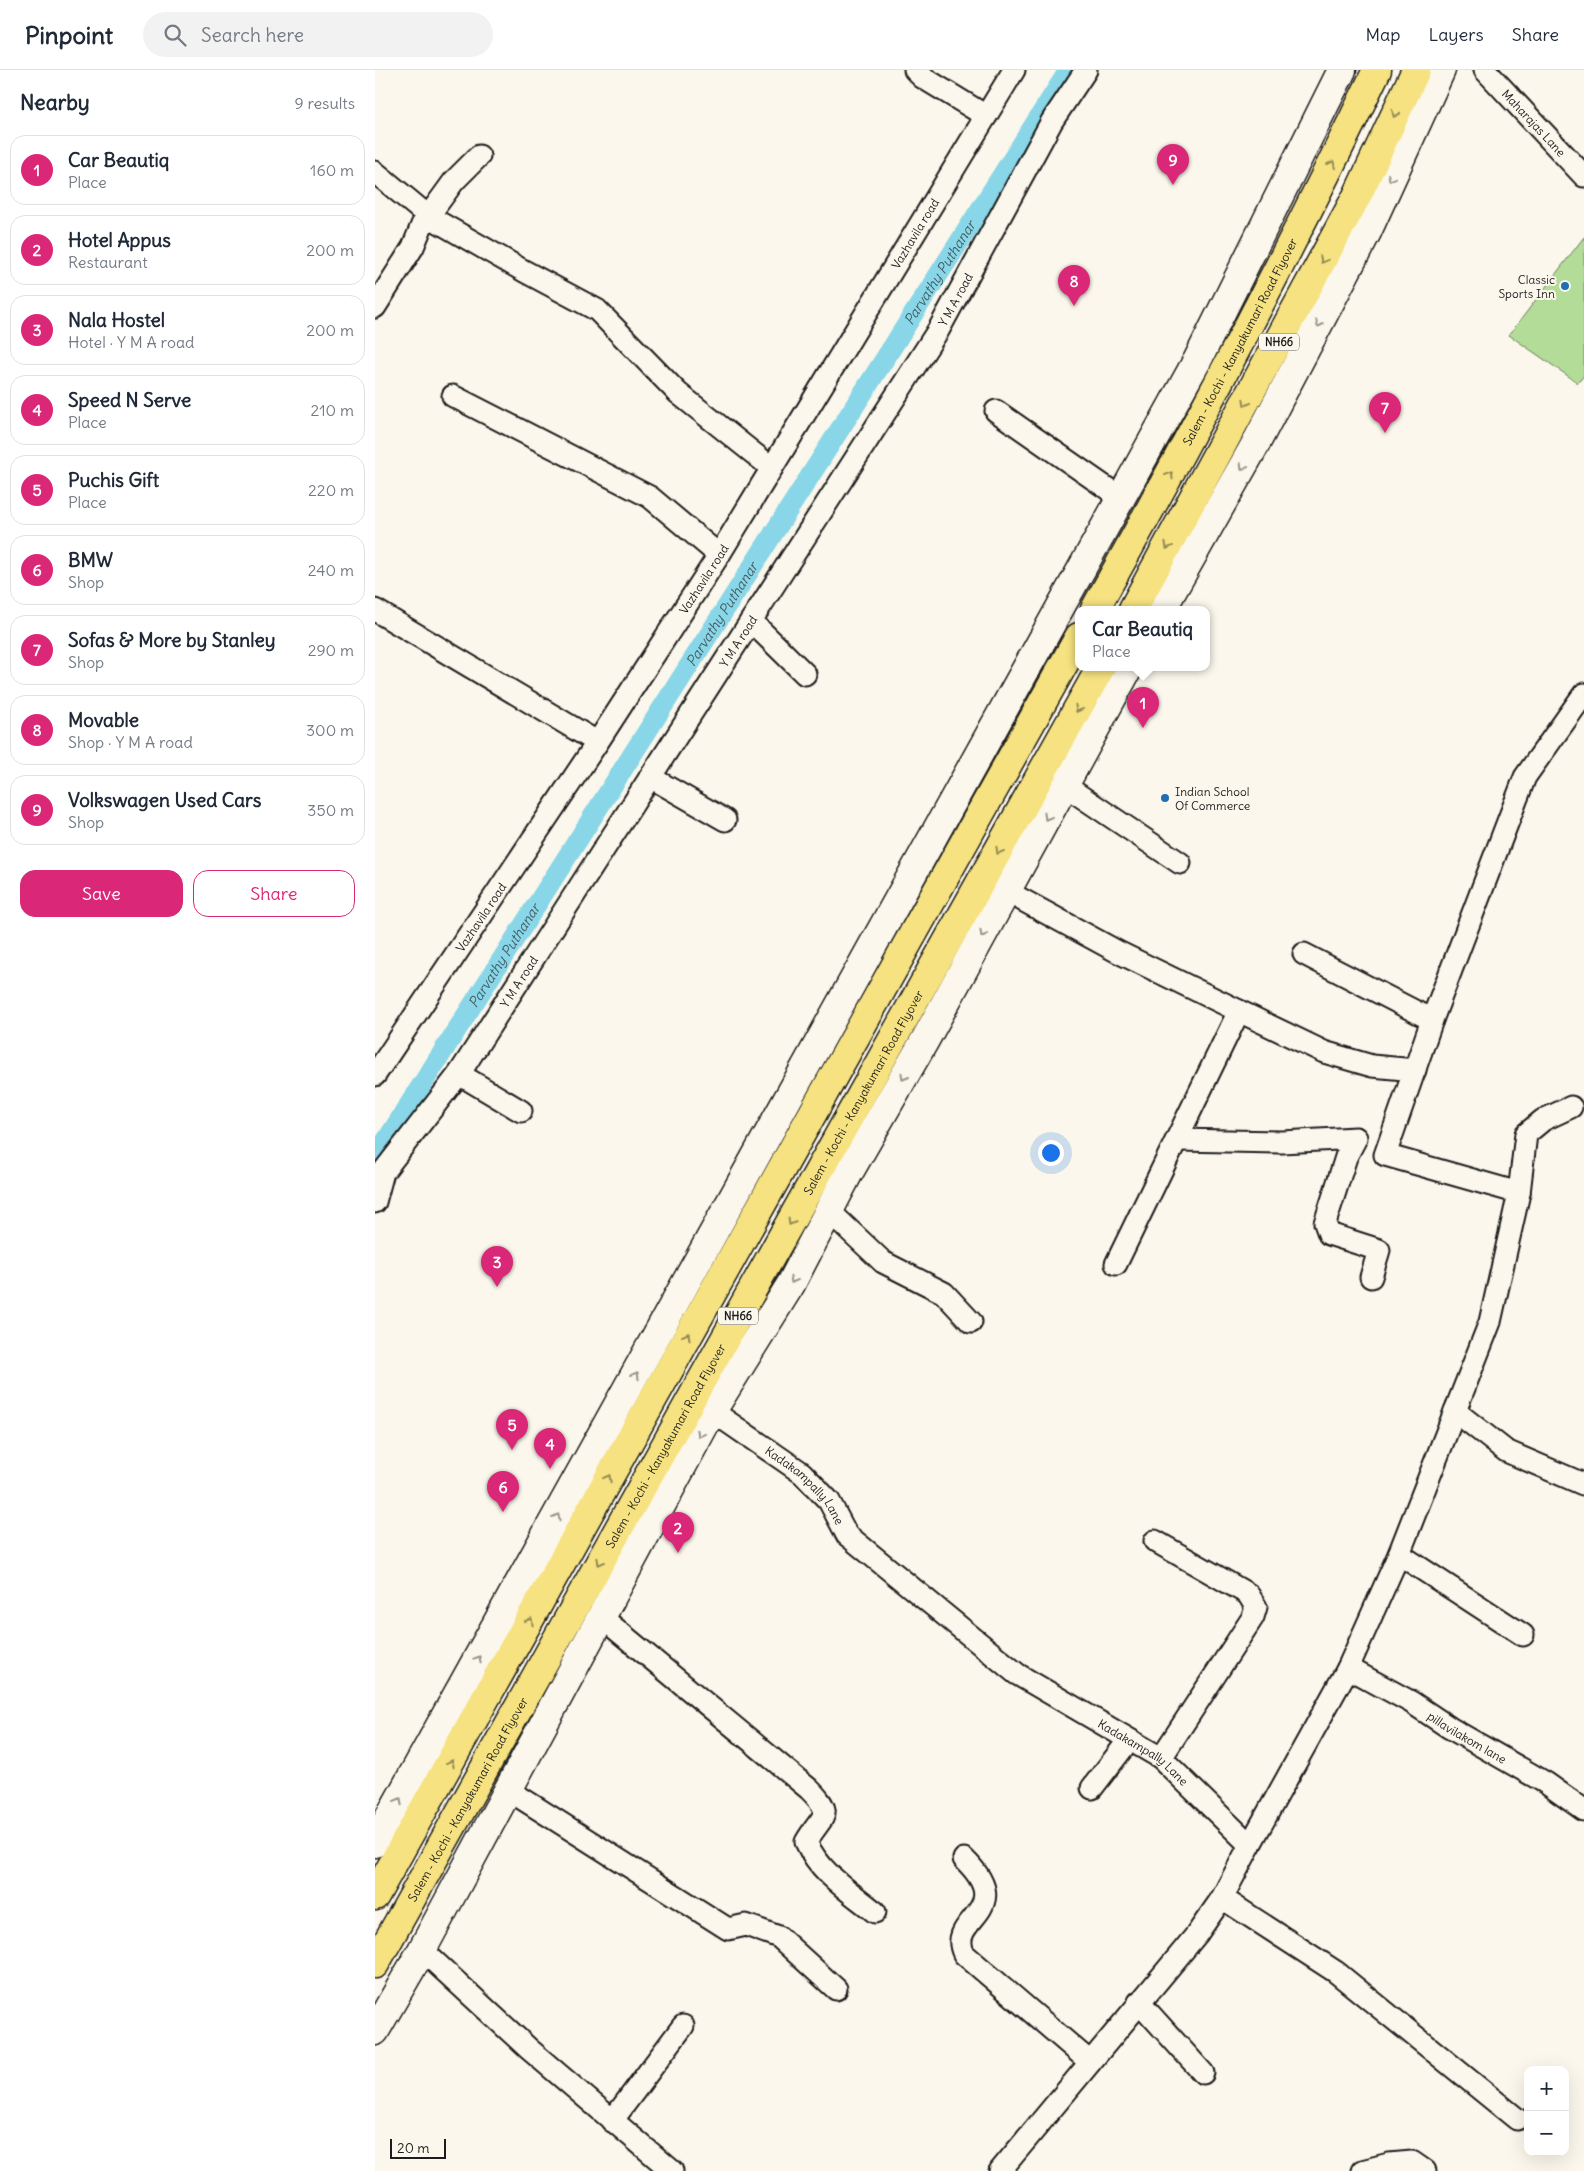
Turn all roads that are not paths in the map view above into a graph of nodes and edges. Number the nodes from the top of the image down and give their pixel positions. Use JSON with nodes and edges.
{"nodes":[{"id":1,"x":915,"y":70,"type":"edge"},
{"id":2,"x":1013,"y":70,"type":"edge"},
{"id":3,"x":1086,"y":70,"type":"edge"},
{"id":4,"x":1342,"y":70,"type":"edge"},
{"id":5,"x":1377,"y":70,"type":"edge"},
{"id":6,"x":1415,"y":70,"type":"edge"},
{"id":7,"x":1441,"y":70,"type":"edge"},
{"id":8,"x":1485,"y":70,"type":"edge"},
{"id":9,"x":986,"y":116,"type":"junction"},
{"id":10,"x":479,"y":156,"type":"dead end"},
{"id":11,"x":375,"y":172,"type":"edge"},
{"id":12,"x":1584,"y":176,"type":"edge"},
{"id":13,"x":428,"y":216,"type":"junction"},
{"id":14,"x":375,"y":307,"type":"edge"},
{"id":15,"x":453,"y":396,"type":"dead end"},
{"id":16,"x":996,"y":411,"type":"dead end"},
{"id":17,"x":772,"y":468,"type":"junction"},
{"id":18,"x":1121,"y":498,"type":"junction"},
{"id":19,"x":719,"y":555,"type":"junction"},
{"id":20,"x":1097,"y":606,"type":"edge"},
{"id":21,"x":1135,"y":606,"type":"edge"},
{"id":22,"x":1164,"y":606,"type":"edge"},
{"id":23,"x":375,"y":610,"type":"edge"},
{"id":24,"x":751,"y":621,"type":"junction"},
{"id":25,"x":1075,"y":644,"type":"edge"},
{"id":26,"x":1099,"y":671,"type":"edge"},
{"id":27,"x":1127,"y":671,"type":"edge"},
{"id":28,"x":805,"y":674,"type":"dead end"},
{"id":29,"x":1584,"y":694,"type":"edge"},
{"id":30,"x":597,"y":742,"type":"junction"},
{"id":31,"x":650,"y":777,"type":"junction"},
{"id":32,"x":1064,"y":785,"type":"junction"},
{"id":33,"x":725,"y":820,"type":"dead end"},
{"id":34,"x":1180,"y":863,"type":"dead end"},
{"id":35,"x":1006,"y":891,"type":"junction"},
{"id":36,"x":1304,"y":954,"type":"dead end"},
{"id":37,"x":1239,"y":1011,"type":"junction"},
{"id":38,"x":1432,"y":1020,"type":"junction"},
{"id":39,"x":1415,"y":1070,"type":"junction"},
{"id":40,"x":459,"y":1074,"type":"junction"},
{"id":41,"x":375,"y":1075,"type":"edge"},
{"id":42,"x":1571,"y":1107,"type":"dead end"},
{"id":43,"x":521,"y":1111,"type":"dead end"},
{"id":44,"x":1356,"y":1138,"type":"junction"},
{"id":45,"x":1177,"y":1140,"type":"junction"},
{"id":46,"x":1385,"y":1155,"type":"junction"},
{"id":47,"x":1519,"y":1193,"type":"junction"},
{"id":48,"x":375,"y":1202,"type":"edge"},
{"id":49,"x":829,"y":1211,"type":"junction"},
{"id":50,"x":1116,"y":1264,"type":"dead end"},
{"id":51,"x":1371,"y":1277,"type":"dead end"},
{"id":52,"x":971,"y":1322,"type":"dead end"},
{"id":53,"x":713,"y":1411,"type":"junction"},
{"id":54,"x":1455,"y":1411,"type":"junction"},
{"id":55,"x":1583,"y":1484,"type":"dead end"},
{"id":56,"x":1155,"y":1540,"type":"dead end"},
{"id":57,"x":1399,"y":1554,"type":"junction"},
{"id":58,"x":600,"y":1616,"type":"junction"},
{"id":59,"x":1523,"y":1635,"type":"dead end"},
{"id":60,"x":1348,"y":1668,"type":"junction"},
{"id":61,"x":1129,"y":1740,"type":"junction"},
{"id":62,"x":1161,"y":1758,"type":"junction"},
{"id":63,"x":1091,"y":1788,"type":"dead end"},
{"id":64,"x":507,"y":1789,"type":"junction"},
{"id":65,"x":1584,"y":1810,"type":"edge"},
{"id":66,"x":375,"y":1843,"type":"edge"},
{"id":67,"x":1250,"y":1845,"type":"junction"},
{"id":68,"x":964,"y":1859,"type":"dead end"},
{"id":69,"x":375,"y":1896,"type":"edge"},
{"id":70,"x":1222,"y":1898,"type":"junction"},
{"id":71,"x":875,"y":1912,"type":"dead end"},
{"id":72,"x":422,"y":1950,"type":"junction"},
{"id":73,"x":375,"y":1964,"type":"edge"},
{"id":74,"x":836,"y":1990,"type":"dead end"},
{"id":75,"x":1139,"y":2002,"type":"junction"},
{"id":76,"x":683,"y":2026,"type":"dead end"},
{"id":77,"x":375,"y":2030,"type":"edge"},
{"id":78,"x":1090,"y":2062,"type":"junction"},
{"id":79,"x":1203,"y":2073,"type":"dead end"},
{"id":80,"x":1517,"y":2119,"type":"dead end"},
{"id":81,"x":612,"y":2121,"type":"junction"},
{"id":82,"x":673,"y":2171,"type":"edge"},
{"id":83,"x":1000,"y":2171,"type":"edge"},
{"id":84,"x":1362,"y":2171,"type":"edge"},
{"id":85,"x":1425,"y":2171,"type":"edge"}],
"edges":[{"from":1,"to":9,"type":"street"},
{"from":2,"to":9,"type":"street","name":"Vazhavila road"},
{"from":3,"to":24,"type":"street","name":"Y M A road"},
{"from":4,"to":18,"type":"street"},
{"from":20,"to":5,"type":"highway","name":"Salem - Kochi - Kanyakumari Road Flyover","number":"NH66","one_way":true},
{"from":6,"to":21,"type":"highway","number":"NH66","one_way":true},
{"from":7,"to":22,"type":"street","one_way":true},
{"from":8,"to":12,"type":"street","name":"Maharajas Lane"},
{"from":9,"to":17,"type":"street","name":"Vazhavila road"},
{"from":10,"to":13,"type":"street"},
{"from":11,"to":13,"type":"street"},
{"from":13,"to":14,"type":"street"},
{"from":13,"to":17,"type":"street"},
{"from":15,"to":19,"type":"street"},
{"from":16,"to":18,"type":"street"},
{"from":17,"to":19,"type":"street","name":"Vazhavila road"},
{"from":66,"to":18,"type":"street","one_way":true},
{"from":19,"to":30,"type":"street","name":"Vazhavila road"},
{"from":23,"to":30,"type":"street"},
{"from":24,"to":28,"type":"street"},
{"from":24,"to":31,"type":"street","name":"Y M A road"},
{"from":69,"to":25,"type":"highway","number":"NH66","one_way":true},
{"from":26,"to":73,"type":"highway","name":"Salem - Kochi - Kanyakumari Road Flyover","number":"NH66","one_way":true},
{"from":27,"to":32,"type":"street"},
{"from":29,"to":38,"type":"street"},
{"from":30,"to":41,"type":"street","name":"Vazhavila road"},
{"from":31,"to":33,"type":"street"},
{"from":31,"to":40,"type":"street","name":"Y M A road"},
{"from":32,"to":34,"type":"street"},
{"from":32,"to":35,"type":"street","one_way":true},
{"from":35,"to":37,"type":"street"},
{"from":35,"to":49,"type":"street","one_way":true},
{"from":36,"to":38,"type":"street"},
{"from":37,"to":39,"type":"street"},
{"from":37,"to":45,"type":"street"},
{"from":38,"to":39,"type":"street"},
{"from":39,"to":46,"type":"street"},
{"from":40,"to":43,"type":"street"},
{"from":40,"to":48,"type":"street","name":"Y M A road"},
{"from":42,"to":47,"type":"street"},
{"from":44,"to":45,"type":"street"},
{"from":44,"to":46,"type":"street"},
{"from":44,"to":51,"type":"street"},
{"from":45,"to":50,"type":"street"},
{"from":46,"to":47,"type":"street"},
{"from":47,"to":54,"type":"street"},
{"from":49,"to":52,"type":"street"},
{"from":49,"to":53,"type":"street","one_way":true},
{"from":53,"to":58,"type":"street","one_way":true},
{"from":53,"to":61,"type":"street","name":"Kadakampally Lane"},
{"from":54,"to":55,"type":"street"},
{"from":54,"to":57,"type":"street"},
{"from":56,"to":62,"type":"street"},
{"from":57,"to":59,"type":"street"},
{"from":57,"to":60,"type":"street"},
{"from":58,"to":64,"type":"street"},
{"from":58,"to":71,"type":"street"},
{"from":60,"to":65,"type":"street","name":"pillavilakom lane"},
{"from":60,"to":67,"type":"street"},
{"from":61,"to":62,"type":"street","name":"Kadakampally Lane"},
{"from":61,"to":63,"type":"street"},
{"from":62,"to":67,"type":"street","name":"Kadakampally Lane"},
{"from":64,"to":72,"type":"street"},
{"from":64,"to":74,"type":"street"},
{"from":67,"to":70,"type":"street"},
{"from":68,"to":78,"type":"street"},
{"from":70,"to":75,"type":"street"},
{"from":70,"to":80,"type":"street"},
{"from":72,"to":77,"type":"street"},
{"from":72,"to":81,"type":"street"},
{"from":75,"to":78,"type":"street"},
{"from":75,"to":79,"type":"street"},
{"from":76,"to":81,"type":"street"},
{"from":78,"to":83,"type":"street"},
{"from":81,"to":82,"type":"street"},
{"from":84,"to":85,"type":"street"}]}
